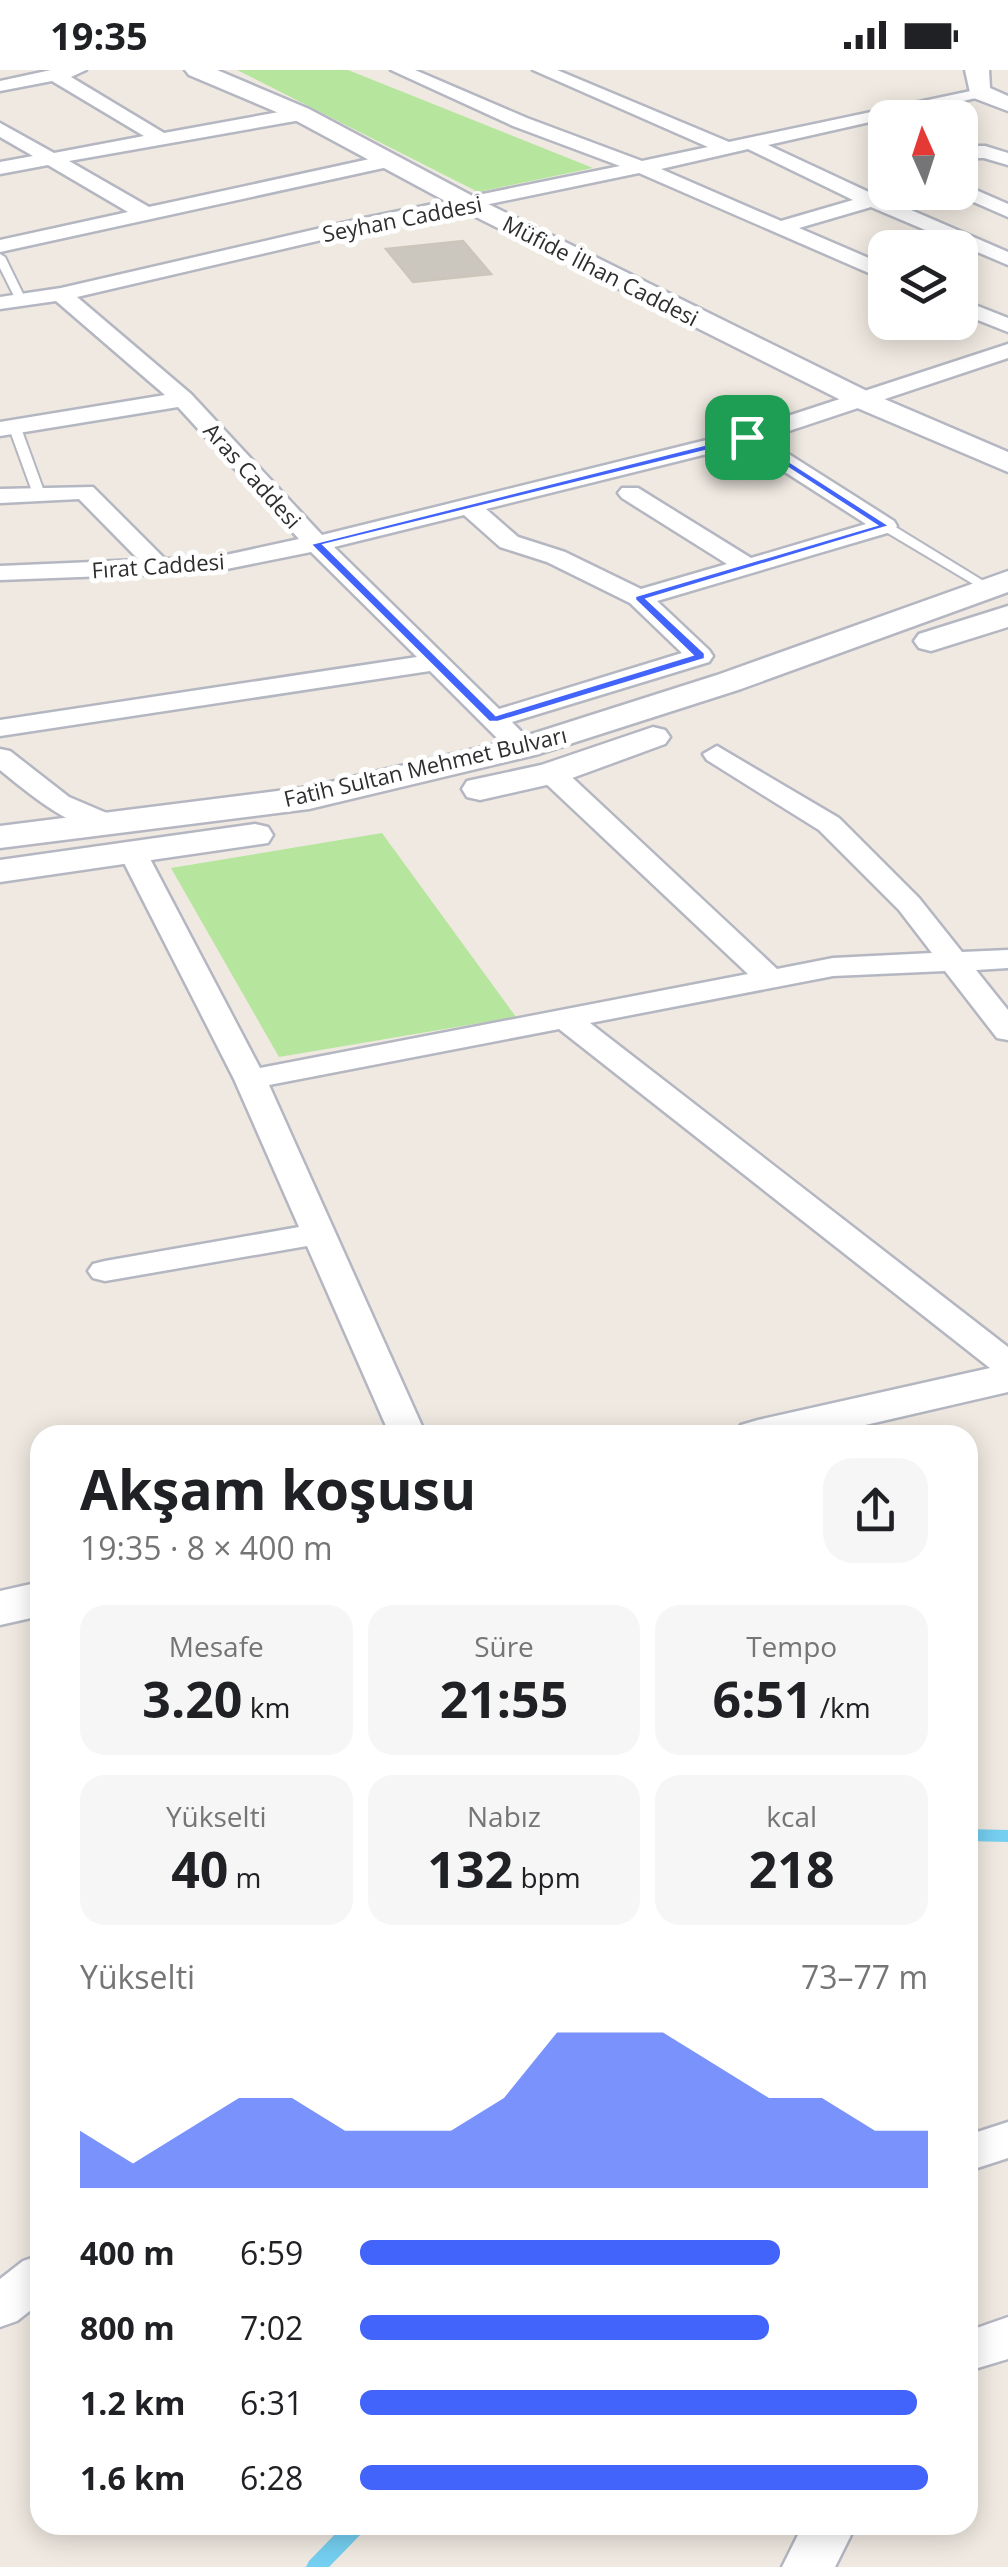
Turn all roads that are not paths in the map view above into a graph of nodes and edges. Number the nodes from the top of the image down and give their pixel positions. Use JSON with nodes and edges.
{"nodes":[{"id":1,"x":78,"y":70,"type":"edge"},
{"id":2,"x":197,"y":70,"type":"edge"},
{"id":3,"x":400,"y":70,"type":"edge"},
{"id":4,"x":542,"y":70,"type":"edge"},
{"id":5,"x":56,"y":75,"type":"junction"},
{"id":6,"x":0,"y":86,"type":"edge"},
{"id":7,"x":995,"y":93,"type":"edge"},
{"id":8,"x":300,"y":114,"type":"junction"},
{"id":9,"x":850,"y":120,"type":"junction"},
{"id":10,"x":868,"y":128,"type":"edge"},
{"id":11,"x":0,"y":130,"type":"edge"},
{"id":12,"x":163,"y":140,"type":"junction"},
{"id":13,"x":751,"y":143,"type":"junction"},
{"id":14,"x":727,"y":148,"type":"junction"},
{"id":15,"x":978,"y":152,"type":"edge"},
{"id":16,"x":52,"y":159,"type":"junction"},
{"id":17,"x":1008,"y":159,"type":"edge"},
{"id":18,"x":388,"y":161,"type":"junction"},
{"id":19,"x":0,"y":168,"type":"edge"},
{"id":20,"x":644,"y":168,"type":"junction"},
{"id":21,"x":978,"y":198,"type":"edge"},
{"id":22,"x":868,"y":199,"type":"edge"},
{"id":23,"x":868,"y":201,"type":"edge"},
{"id":24,"x":472,"y":204,"type":"junction"},
{"id":25,"x":890,"y":210,"type":"edge"},
{"id":26,"x":1008,"y":211,"type":"edge"},
{"id":27,"x":146,"y":214,"type":"junction"},
{"id":28,"x":780,"y":227,"type":"junction"},
{"id":29,"x":929,"y":230,"type":"edge"},
{"id":30,"x":1008,"y":240,"type":"edge"},
{"id":31,"x":0,"y":246,"type":"edge"},
{"id":32,"x":978,"y":249,"type":"edge"},
{"id":33,"x":978,"y":253,"type":"edge"},
{"id":34,"x":0,"y":256,"type":"edge"},
{"id":35,"x":1008,"y":260,"type":"edge"},
{"id":36,"x":868,"y":265,"type":"edge"},
{"id":37,"x":61,"y":294,"type":"junction"},
{"id":38,"x":10,"y":301,"type":"edge"},
{"id":39,"x":978,"y":313,"type":"edge"},
{"id":40,"x":1008,"y":326,"type":"edge"},
{"id":41,"x":1008,"y":350,"type":"edge"},
{"id":42,"x":184,"y":399,"type":"junction"},
{"id":43,"x":865,"y":401,"type":"junction"},
{"id":44,"x":14,"y":422,"type":"edge"},
{"id":45,"x":747,"y":437,"type":"junction"},
{"id":46,"x":1008,"y":463,"type":"edge"},
{"id":47,"x":630,"y":492,"type":"dead end"},
{"id":48,"x":39,"y":494,"type":"junction"},
{"id":49,"x":0,"y":496,"type":"edge"},
{"id":50,"x":468,"y":506,"type":"junction"},
{"id":51,"x":885,"y":526,"type":"junction"},
{"id":52,"x":316,"y":544,"type":"junction"},
{"id":53,"x":747,"y":566,"type":"junction"},
{"id":54,"x":159,"y":568,"type":"junction"},
{"id":55,"x":0,"y":573,"type":"edge"},
{"id":56,"x":1002,"y":595,"type":"edge"},
{"id":57,"x":639,"y":598,"type":"junction"},
{"id":58,"x":436,"y":662,"type":"junction"},
{"id":59,"x":494,"y":719,"type":"junction"},
{"id":60,"x":0,"y":728,"type":"edge"},
{"id":61,"x":523,"y":748,"type":"junction"},
{"id":62,"x":717,"y":754,"type":"dead end"},
{"id":63,"x":0,"y":757,"type":"edge"},
{"id":64,"x":551,"y":773,"type":"junction"},
{"id":65,"x":106,"y":823,"type":"junction"},
{"id":66,"x":0,"y":837,"type":"edge"},
{"id":67,"x":133,"y":853,"type":"junction"},
{"id":68,"x":0,"y":871,"type":"edge"},
{"id":69,"x":1008,"y":959,"type":"edge"},
{"id":70,"x":954,"y":960,"type":"junction"},
{"id":71,"x":771,"y":978,"type":"junction"},
{"id":72,"x":563,"y":1016,"type":"junction"},
{"id":73,"x":1008,"y":1031,"type":"edge"},
{"id":74,"x":250,"y":1079,"type":"junction"},
{"id":75,"x":319,"y":1234,"type":"junction"},
{"id":76,"x":104,"y":1271,"type":"dead end"},
{"id":77,"x":1008,"y":1364,"type":"edge"},
{"id":78,"x":1008,"y":1378,"type":"edge"},
{"id":79,"x":404,"y":1425,"type":"edge"},
{"id":80,"x":802,"y":1425,"type":"edge"},
{"id":81,"x":30,"y":1601,"type":"edge"},
{"id":82,"x":0,"y":1608,"type":"edge"},
{"id":83,"x":1008,"y":2140,"type":"edge"},
{"id":84,"x":978,"y":2149,"type":"edge"},
{"id":85,"x":30,"y":2282,"type":"edge"},
{"id":86,"x":0,"y":2307,"type":"edge"},
{"id":87,"x":1008,"y":2338,"type":"edge"},
{"id":88,"x":978,"y":2348,"type":"edge"},
{"id":89,"x":825,"y":2535,"type":"edge"},
{"id":90,"x":808,"y":2567,"type":"edge"}],
"edges":[{"from":1,"to":5,"type":"street"},
{"from":2,"to":8,"type":"street","name":"Müfide İlhan Caddesi"},
{"from":3,"to":20,"type":"street"},
{"from":4,"to":14,"type":"street"},
{"from":5,"to":6,"type":"street"},
{"from":5,"to":12,"type":"street"},
{"from":7,"to":9,"type":"street","name":"Seyhan Caddesi"},
{"from":8,"to":12,"type":"street"},
{"from":8,"to":18,"type":"street","name":"Müfide İlhan Caddesi"},
{"from":9,"to":10,"type":"street"},
{"from":9,"to":13,"type":"street","name":"Seyhan Caddesi"},
{"from":11,"to":16,"type":"street"},
{"from":12,"to":16,"type":"street"},
{"from":13,"to":14,"type":"street","name":"Seyhan Caddesi"},
{"from":13,"to":22,"type":"street"},
{"from":14,"to":20,"type":"street","name":"Seyhan Caddesi"},
{"from":15,"to":17,"type":"street"},
{"from":16,"to":19,"type":"street"},
{"from":16,"to":27,"type":"street"},
{"from":18,"to":24,"type":"street","name":"Müfide İlhan Caddesi"},
{"from":18,"to":27,"type":"street"},
{"from":20,"to":24,"type":"street","name":"Seyhan Caddesi"},
{"from":20,"to":28,"type":"street"},
{"from":21,"to":26,"type":"street"},
{"from":23,"to":28,"type":"street"},
{"from":24,"to":37,"type":"street","name":"Seyhan Caddesi"},
{"from":24,"to":43,"type":"street","name":"Müfide İlhan Caddesi"},
{"from":25,"to":29,"type":"street"},
{"from":27,"to":31,"type":"street"},
{"from":28,"to":36,"type":"street"},
{"from":30,"to":32,"type":"street"},
{"from":33,"to":35,"type":"street"},
{"from":34,"to":38,"type":"lane"},
{"from":37,"to":38,"type":"street","name":"Seyhan Caddesi"},
{"from":37,"to":42,"type":"street","name":"Aras Caddesi"},
{"from":39,"to":40,"type":"street"},
{"from":41,"to":43,"type":"street","name":"Fırat Caddesi"},
{"from":42,"to":44,"type":"street"},
{"from":42,"to":52,"type":"street","name":"Aras Caddesi"},
{"from":43,"to":45,"type":"street","name":"Fırat Caddesi"},
{"from":43,"to":46,"type":"street","name":"Müfide İlhan Caddesi"},
{"from":44,"to":48,"type":"lane"},
{"from":45,"to":50,"type":"street","name":"Fırat Caddesi"},
{"from":45,"to":51,"type":"street"},
{"from":47,"to":53,"type":"street"},
{"from":48,"to":49,"type":"street"},
{"from":48,"to":54,"type":"street"},
{"from":50,"to":52,"type":"street","name":"Fırat Caddesi"},
{"from":50,"to":57,"type":"street"},
{"from":51,"to":53,"type":"street"},
{"from":51,"to":56,"type":"lane"},
{"from":52,"to":54,"type":"street","name":"Fırat Caddesi"},
{"from":52,"to":58,"type":"street","name":"Aras Caddesi"},
{"from":53,"to":57,"type":"street"},
{"from":54,"to":55,"type":"street","name":"Fırat Caddesi"},
{"from":56,"to":61,"type":"street","name":"Fatih Sultan Mehmet Bulvarı"},
{"from":56,"to":64,"type":"street","name":"Fatih Sultan Mehmet Bulvarı"},
{"from":57,"to":59,"type":"street"},
{"from":58,"to":59,"type":"street","name":"Aras Caddesi"},
{"from":58,"to":60,"type":"street"},
{"from":59,"to":61,"type":"street","name":"Aras Caddesi"},
{"from":61,"to":65,"type":"street","name":"Fatih Sultan Mehmet Bulvarı"},
{"from":62,"to":70,"type":"street"},
{"from":63,"to":65,"type":"street"},
{"from":64,"to":67,"type":"street","name":"Fatih Sultan Mehmet Bulvarı"},
{"from":64,"to":71,"type":"street"},
{"from":65,"to":66,"type":"street","name":"Fatih Sultan Mehmet Bulvarı"},
{"from":67,"to":68,"type":"street","name":"Fatih Sultan Mehmet Bulvarı"},
{"from":67,"to":74,"type":"street"},
{"from":69,"to":70,"type":"street"},
{"from":70,"to":71,"type":"street"},
{"from":70,"to":73,"type":"street"},
{"from":71,"to":72,"type":"street"},
{"from":72,"to":74,"type":"street"},
{"from":72,"to":77,"type":"street"},
{"from":74,"to":75,"type":"street"},
{"from":75,"to":76,"type":"street"},
{"from":75,"to":79,"type":"street"},
{"from":78,"to":80,"type":"street"},
{"from":81,"to":82,"type":"street"},
{"from":83,"to":84,"type":"street"},
{"from":85,"to":86,"type":"street"},
{"from":87,"to":88,"type":"street"},
{"from":89,"to":90,"type":"street"}]}
